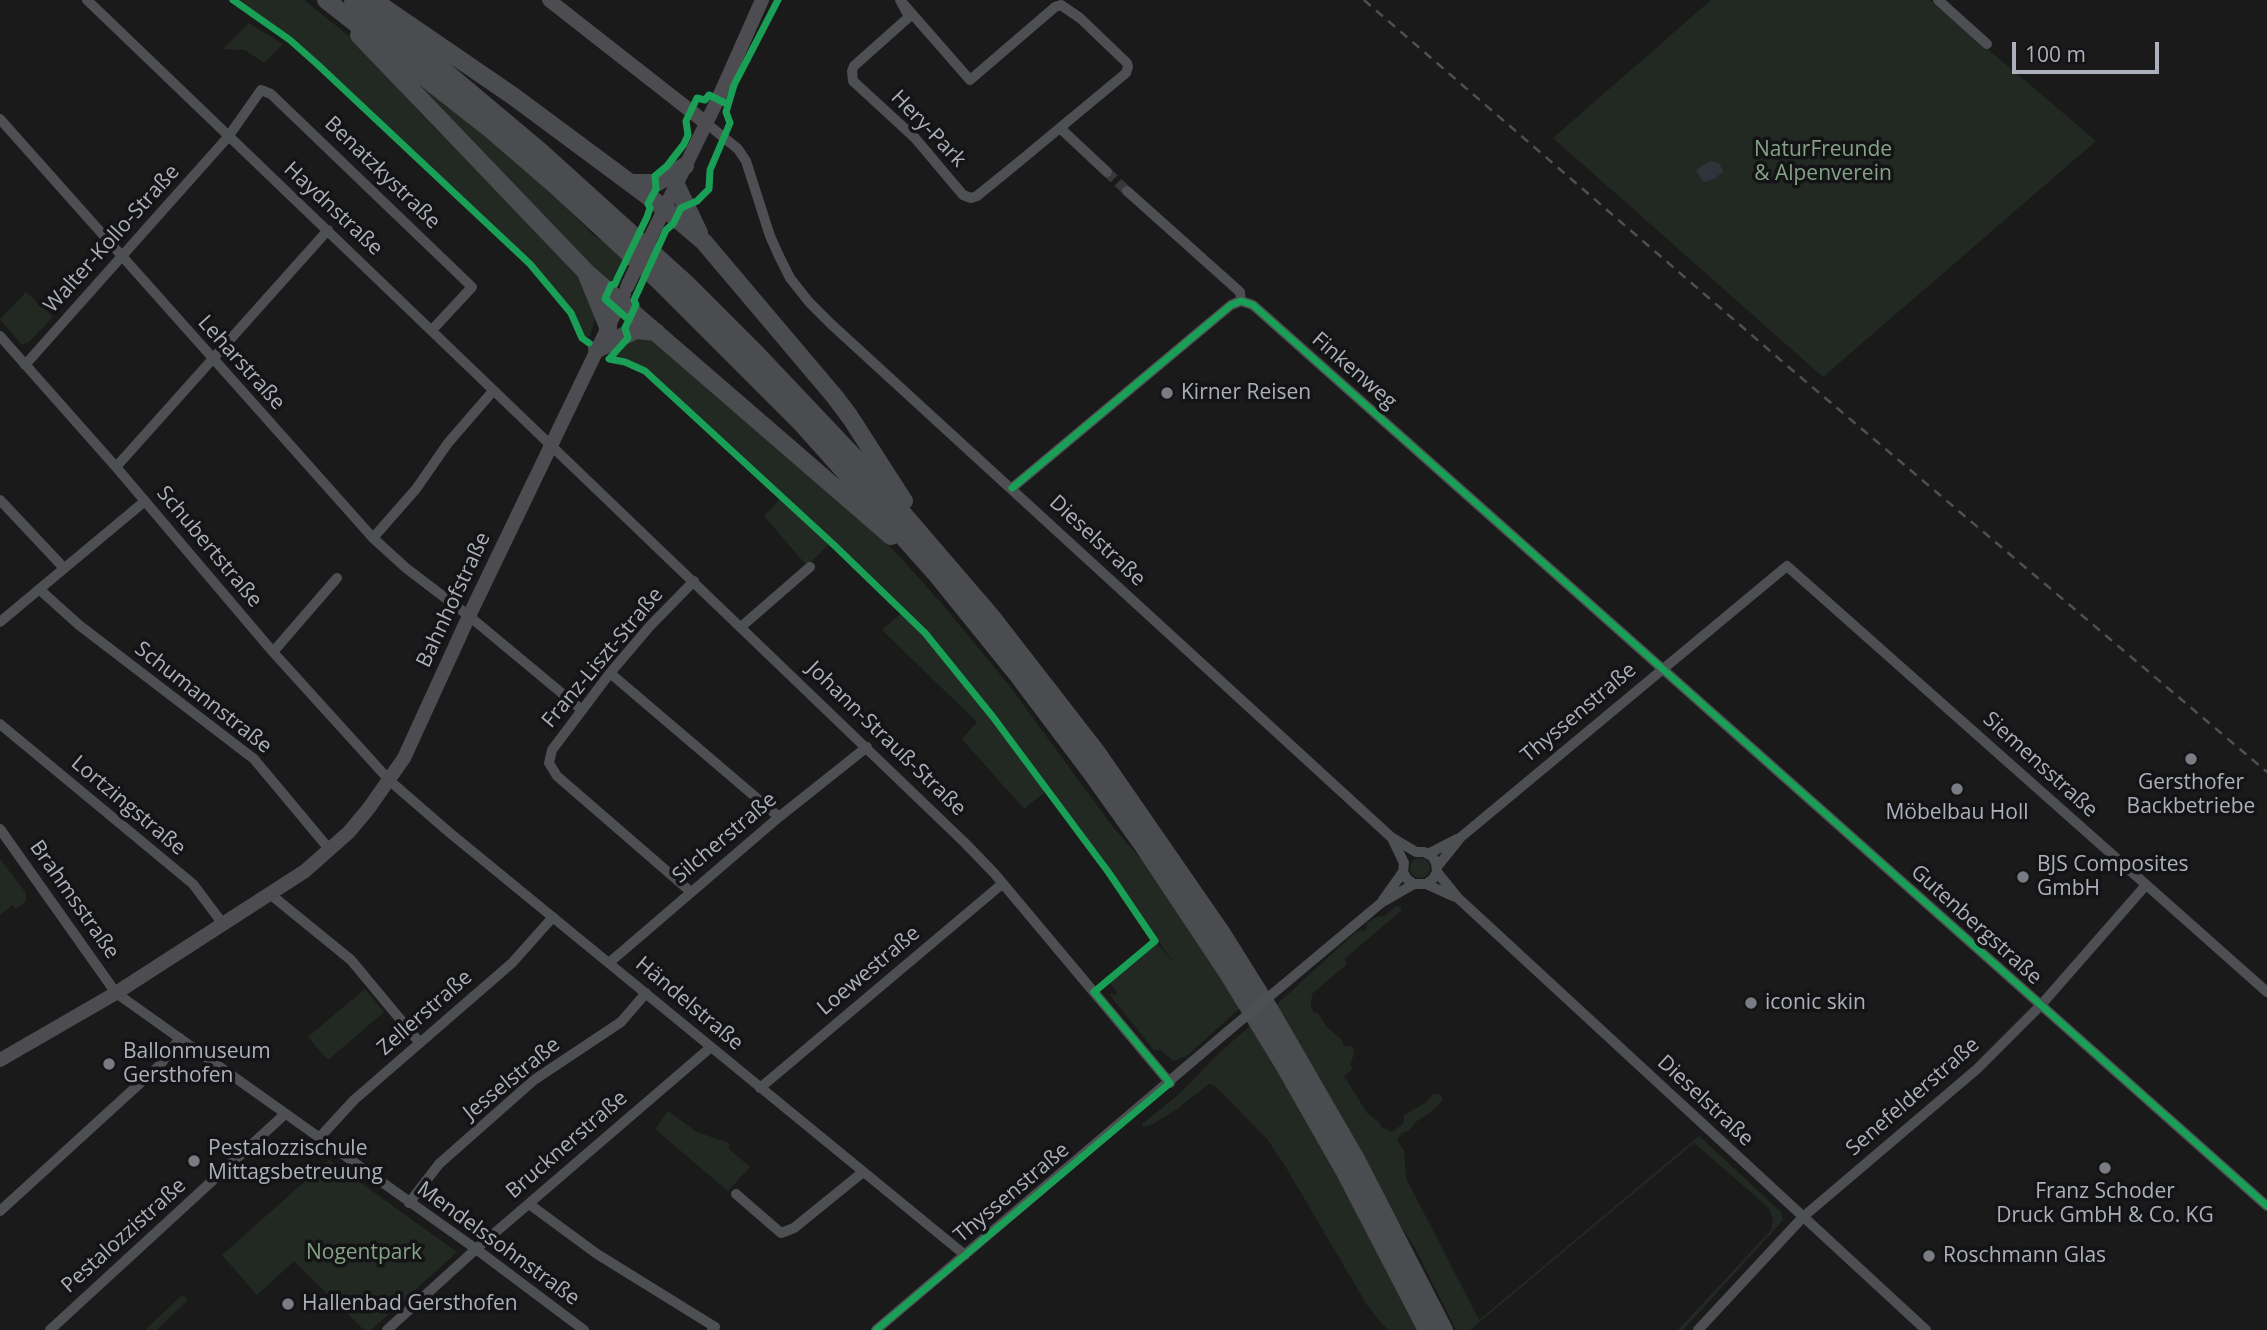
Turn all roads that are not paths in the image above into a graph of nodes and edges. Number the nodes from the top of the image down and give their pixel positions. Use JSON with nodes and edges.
{"nodes":[{"id":1,"x":87,"y":0,"type":"edge"},
{"id":2,"x":326,"y":0,"type":"edge"},
{"id":3,"x":353,"y":0,"type":"edge"},
{"id":4,"x":373,"y":0,"type":"edge"},
{"id":5,"x":549,"y":0,"type":"edge"},
{"id":6,"x":762,"y":0,"type":"edge"},
{"id":7,"x":900,"y":0,"type":"edge"},
{"id":8,"x":1938,"y":0,"type":"edge"},
{"id":9,"x":1987,"y":44,"type":"dead end"},
{"id":10,"x":0,"y":119,"type":"edge"},
{"id":11,"x":706,"y":123,"type":"junction"},
{"id":12,"x":1060,"y":128,"type":"junction"},
{"id":13,"x":228,"y":138,"type":"junction"},
{"id":14,"x":685,"y":166,"type":"junction"},
{"id":15,"x":1107,"y":172,"type":"tunnel mouth"},
{"id":16,"x":632,"y":183,"type":"junction"},
{"id":17,"x":676,"y":185,"type":"junction"},
{"id":18,"x":1127,"y":191,"type":"tunnel mouth"},
{"id":19,"x":661,"y":216,"type":"junction"},
{"id":20,"x":328,"y":230,"type":"junction"},
{"id":21,"x":704,"y":242,"type":"junction"},
{"id":22,"x":122,"y":258,"type":"junction"},
{"id":23,"x":586,"y":272,"type":"junction"},
{"id":24,"x":624,"y":294,"type":"junction"},
{"id":25,"x":1241,"y":302,"type":"junction"},
{"id":26,"x":608,"y":327,"type":"junction"},
{"id":27,"x":432,"y":330,"type":"junction"},
{"id":28,"x":656,"y":332,"type":"junction"},
{"id":29,"x":0,"y":336,"type":"edge"},
{"id":30,"x":597,"y":349,"type":"junction"},
{"id":31,"x":213,"y":361,"type":"junction"},
{"id":32,"x":25,"y":365,"type":"junction"},
{"id":33,"x":493,"y":391,"type":"junction"},
{"id":34,"x":551,"y":447,"type":"junction"},
{"id":35,"x":116,"y":467,"type":"junction"},
{"id":36,"x":1012,"y":488,"type":"junction"},
{"id":37,"x":145,"y":501,"type":"junction"},
{"id":38,"x":2,"y":507,"type":"edge"},
{"id":39,"x":925,"y":537,"type":"junction"},
{"id":40,"x":373,"y":538,"type":"junction"},
{"id":41,"x":1787,"y":566,"type":"joint"},
{"id":42,"x":64,"y":568,"type":"junction"},
{"id":43,"x":810,"y":568,"type":"dead end"},
{"id":44,"x":937,"y":575,"type":"junction"},
{"id":45,"x":337,"y":578,"type":"dead end"},
{"id":46,"x":694,"y":581,"type":"junction"},
{"id":47,"x":39,"y":589,"type":"junction"},
{"id":48,"x":470,"y":616,"type":"junction"},
{"id":49,"x":0,"y":622,"type":"edge"},
{"id":50,"x":742,"y":626,"type":"junction"},
{"id":51,"x":273,"y":652,"type":"junction"},
{"id":52,"x":1662,"y":669,"type":"junction"},
{"id":53,"x":610,"y":673,"type":"junction"},
{"id":54,"x":582,"y":710,"type":"junction"},
{"id":55,"x":0,"y":724,"type":"edge"},
{"id":56,"x":867,"y":747,"type":"junction"},
{"id":57,"x":390,"y":781,"type":"junction"},
{"id":58,"x":779,"y":817,"type":"junction"},
{"id":59,"x":0,"y":829,"type":"edge"},
{"id":60,"x":1391,"y":837,"type":"junction"},
{"id":61,"x":1461,"y":837,"type":"junction"},
{"id":62,"x":330,"y":850,"type":"junction"},
{"id":63,"x":1416,"y":852,"type":"junction"},
{"id":64,"x":1428,"y":854,"type":"junction"},
{"id":65,"x":1404,"y":867,"type":"junction"},
{"id":66,"x":1437,"y":869,"type":"junction"},
{"id":67,"x":1002,"y":884,"type":"junction"},
{"id":68,"x":1414,"y":884,"type":"junction"},
{"id":69,"x":1426,"y":884,"type":"junction"},
{"id":70,"x":2146,"y":885,"type":"junction"},
{"id":71,"x":691,"y":892,"type":"junction"},
{"id":72,"x":270,"y":894,"type":"junction"},
{"id":73,"x":1458,"y":898,"type":"junction"},
{"id":74,"x":1381,"y":903,"type":"junction"},
{"id":75,"x":553,"y":917,"type":"junction"},
{"id":76,"x":223,"y":924,"type":"junction"},
{"id":77,"x":610,"y":962,"type":"junction"},
{"id":78,"x":2267,"y":992,"type":"edge"},
{"id":79,"x":116,"y":993,"type":"junction"},
{"id":80,"x":646,"y":993,"type":"junction"},
{"id":81,"x":2040,"y":1005,"type":"junction"},
{"id":82,"x":180,"y":1038,"type":"junction"},
{"id":83,"x":420,"y":1044,"type":"junction"},
{"id":84,"x":711,"y":1047,"type":"junction"},
{"id":85,"x":0,"y":1060,"type":"edge"},
{"id":86,"x":1170,"y":1083,"type":"junction"},
{"id":87,"x":760,"y":1088,"type":"junction"},
{"id":88,"x":285,"y":1114,"type":"junction"},
{"id":89,"x":320,"y":1137,"type":"junction"},
{"id":90,"x":863,"y":1172,"type":"junction"},
{"id":91,"x":736,"y":1194,"type":"dead end"},
{"id":92,"x":409,"y":1203,"type":"junction"},
{"id":93,"x":528,"y":1204,"type":"junction"},
{"id":94,"x":2267,"y":1206,"type":"edge"},
{"id":95,"x":0,"y":1211,"type":"edge"},
{"id":96,"x":1803,"y":1217,"type":"junction"},
{"id":97,"x":476,"y":1249,"type":"junction"},
{"id":98,"x":965,"y":1255,"type":"junction"},
{"id":99,"x":50,"y":1330,"type":"edge"},
{"id":100,"x":387,"y":1330,"type":"edge"},
{"id":101,"x":584,"y":1330,"type":"edge"},
{"id":102,"x":712,"y":1330,"type":"edge"},
{"id":103,"x":876,"y":1330,"type":"edge"},
{"id":104,"x":1427,"y":1330,"type":"edge"},
{"id":105,"x":1444,"y":1330,"type":"edge"},
{"id":106,"x":1698,"y":1330,"type":"edge"},
{"id":107,"x":1926,"y":1330,"type":"edge"}],
"edges":[{"from":1,"to":13,"type":"street","name":"Haydnstraße"},
{"from":2,"to":23,"type":"highway"},
{"from":2,"to":44,"type":"highway"},
{"from":3,"to":39,"type":"highway"},
{"from":4,"to":16,"type":"highway"},
{"from":5,"to":11,"type":"main road"},
{"from":6,"to":11,"type":"main road","name":"Bahnhofstraße"},
{"from":7,"to":12,"type":"street","name":"Hery-Park"},
{"from":7,"to":12,"type":"street","name":"Hery-Park"},
{"from":8,"to":9,"type":"street"},
{"from":10,"to":22,"type":"street","name":"Leharstraße"},
{"from":11,"to":14,"type":"main road","name":"Bahnhofstraße"},
{"from":11,"to":36,"type":"street","name":"Dieselstraße"},
{"from":12,"to":15,"type":"street"},
{"from":13,"to":20,"type":"street","name":"Haydnstraße"},
{"from":13,"to":22,"type":"street","name":"Walter-Kollo-Straße"},
{"from":13,"to":27,"type":"street","name":"Benatzkystraße"},
{"from":14,"to":16,"type":"highway"},
{"from":14,"to":17,"type":"main road","name":"Bahnhofstraße"},
{"from":16,"to":19,"type":"highway"},
{"from":17,"to":19,"type":"main road","name":"Bahnhofstraße"},
{"from":17,"to":21,"type":"highway"},
{"from":18,"to":25,"type":"street"},
{"from":19,"to":21,"type":"highway"},
{"from":19,"to":24,"type":"main road","name":"Bahnhofstraße","bridge":true},
{"from":20,"to":27,"type":"street","name":"Haydnstraße"},
{"from":20,"to":31,"type":"street"},
{"from":21,"to":39,"type":"highway"},
{"from":22,"to":31,"type":"street","name":"Leharstraße"},
{"from":22,"to":32,"type":"street","name":"Walter-Kollo-Straße"},
{"from":23,"to":24,"type":"highway"},
{"from":23,"to":26,"type":"highway"},
{"from":24,"to":26,"type":"main road","name":"Bahnhofstraße"},
{"from":24,"to":28,"type":"highway"},
{"from":25,"to":36,"type":"street"},
{"from":25,"to":52,"type":"street","name":"Finkenweg"},
{"from":26,"to":30,"type":"main road","name":"Bahnhofstraße"},
{"from":27,"to":33,"type":"street","name":"Haydnstraße"},
{"from":28,"to":30,"type":"highway"},
{"from":28,"to":44,"type":"highway"},
{"from":29,"to":32,"type":"street","name":"Schubertstraße"},
{"from":30,"to":34,"type":"main road","name":"Bahnhofstraße"},
{"from":31,"to":35,"type":"street"},
{"from":31,"to":40,"type":"street","name":"Leharstraße"},
{"from":32,"to":35,"type":"street","name":"Schubertstraße"},
{"from":33,"to":34,"type":"street","name":"Haydnstraße"},
{"from":33,"to":40,"type":"street"},
{"from":34,"to":46,"type":"street","name":"Johann-Strauß-Straße"},
{"from":34,"to":48,"type":"main road","name":"Bahnhofstraße"},
{"from":35,"to":37,"type":"street","name":"Schubertstraße"},
{"from":36,"to":60,"type":"street","name":"Dieselstraße"},
{"from":37,"to":42,"type":"street"},
{"from":37,"to":51,"type":"street","name":"Schubertstraße"},
{"from":38,"to":42,"type":"street"},
{"from":39,"to":105,"type":"highway"},
{"from":40,"to":48,"type":"street","name":"Leharstraße"},
{"from":41,"to":52,"type":"street","name":"Thyssenstraße"},
{"from":41,"to":70,"type":"street","name":"Siemensstraße"},
{"from":42,"to":47,"type":"street"},
{"from":43,"to":50,"type":"street"},
{"from":44,"to":104,"type":"highway"},
{"from":45,"to":51,"type":"street"},
{"from":46,"to":50,"type":"street","name":"Johann-Strauß-Straße"},
{"from":46,"to":53,"type":"street","name":"Franz-Liszt-Straße"},
{"from":47,"to":49,"type":"street"},
{"from":47,"to":62,"type":"street","name":"Schumannstraße"},
{"from":48,"to":54,"type":"street","name":"Leharstraße"},
{"from":48,"to":57,"type":"main road","name":"Bahnhofstraße"},
{"from":50,"to":56,"type":"street","name":"Johann-Strauß-Straße"},
{"from":51,"to":57,"type":"street","name":"Schubertstraße"},
{"from":52,"to":61,"type":"street","name":"Thyssenstraße"},
{"from":52,"to":81,"type":"street","name":"Gutenbergstraße"},
{"from":53,"to":54,"type":"street","name":"Franz-Liszt-Straße"},
{"from":53,"to":58,"type":"street"},
{"from":54,"to":71,"type":"street","name":"Franz-Liszt-Straße"},
{"from":55,"to":76,"type":"street","name":"Lortzingstraße"},
{"from":56,"to":58,"type":"street","name":"Silcherstraße"},
{"from":56,"to":67,"type":"street","name":"Johann-Strauß-Straße"},
{"from":57,"to":62,"type":"main road","name":"Bahnhofstraße"},
{"from":57,"to":75,"type":"street","name":"Händelstraße"},
{"from":58,"to":71,"type":"street","name":"Silcherstraße"},
{"from":59,"to":79,"type":"street","name":"Brahmsstraße"},
{"from":60,"to":63,"type":"street","name":"Dieselstraße"},
{"from":60,"to":65,"type":"street","name":"Dieselstraße"},
{"from":61,"to":64,"type":"street","name":"Thyssenstraße"},
{"from":61,"to":66,"type":"street","name":"Thyssenstraße"},
{"from":62,"to":72,"type":"main road","name":"Bahnhofstraße"},
{"from":63,"to":64,"type":"street","name":"Dieselstraße"},
{"from":63,"to":65,"type":"street"},
{"from":64,"to":66,"type":"street","name":"Dieselstraße"},
{"from":65,"to":68,"type":"street","name":"Dieselstraße"},
{"from":65,"to":74,"type":"street","name":"Thyssenstraße"},
{"from":66,"to":69,"type":"street"},
{"from":66,"to":73,"type":"street","name":"Dieselstraße"},
{"from":67,"to":86,"type":"street","name":"Johann-Strauß-Straße"},
{"from":67,"to":87,"type":"street","name":"Loewestraße"},
{"from":68,"to":69,"type":"street","name":"Dieselstraße"},
{"from":68,"to":74,"type":"street","name":"Thyssenstraße"},
{"from":69,"to":73,"type":"street","name":"Dieselstraße"},
{"from":70,"to":78,"type":"street","name":"Siemensstraße"},
{"from":70,"to":81,"type":"street","name":"Senefelderstraße"},
{"from":71,"to":77,"type":"street","name":"Silcherstraße"},
{"from":72,"to":76,"type":"main road","name":"Bahnhofstraße"},
{"from":72,"to":83,"type":"street"},
{"from":73,"to":96,"type":"street","name":"Dieselstraße"},
{"from":74,"to":86,"type":"street","name":"Thyssenstraße","bridge":true},
{"from":75,"to":77,"type":"street","name":"Händelstraße"},
{"from":75,"to":83,"type":"street","name":"Zellerstraße"},
{"from":76,"to":79,"type":"main road","name":"Bahnhofstraße"},
{"from":77,"to":80,"type":"street","name":"Händelstraße"},
{"from":79,"to":82,"type":"street","name":"Mendelssohnstraße"},
{"from":79,"to":85,"type":"main road","name":"Bahnhofstraße"},
{"from":80,"to":84,"type":"street","name":"Händelstraße"},
{"from":80,"to":92,"type":"street","name":"Jesselstraße"},
{"from":81,"to":94,"type":"street","name":"Gutenbergstraße"},
{"from":81,"to":96,"type":"street","name":"Senefelderstraße"},
{"from":82,"to":88,"type":"street","name":"Mendelssohnstraße"},
{"from":82,"to":95,"type":"street"},
{"from":83,"to":89,"type":"street","name":"Zellerstraße"},
{"from":84,"to":87,"type":"street","name":"Händelstraße"},
{"from":84,"to":93,"type":"street","name":"Brucknerstraße"},
{"from":86,"to":98,"type":"street","name":"Thyssenstraße"},
{"from":87,"to":90,"type":"street","name":"Händelstraße"},
{"from":88,"to":89,"type":"street","name":"Mendelssohnstraße"},
{"from":88,"to":99,"type":"street","name":"Pestalozzistraße"},
{"from":89,"to":92,"type":"street","name":"Mendelssohnstraße"},
{"from":90,"to":91,"type":"street"},
{"from":90,"to":98,"type":"street","name":"Händelstraße"},
{"from":92,"to":97,"type":"street","name":"Mendelssohnstraße"},
{"from":93,"to":97,"type":"street","name":"Brucknerstraße"},
{"from":93,"to":102,"type":"street"},
{"from":96,"to":106,"type":"street","name":"Senefelderstraße"},
{"from":96,"to":107,"type":"street","name":"Dieselstraße"},
{"from":97,"to":100,"type":"street","name":"Brucknerstraße"},
{"from":97,"to":101,"type":"street","name":"Mendelssohnstraße"},
{"from":98,"to":103,"type":"street","name":"Thyssenstraße"}]}
